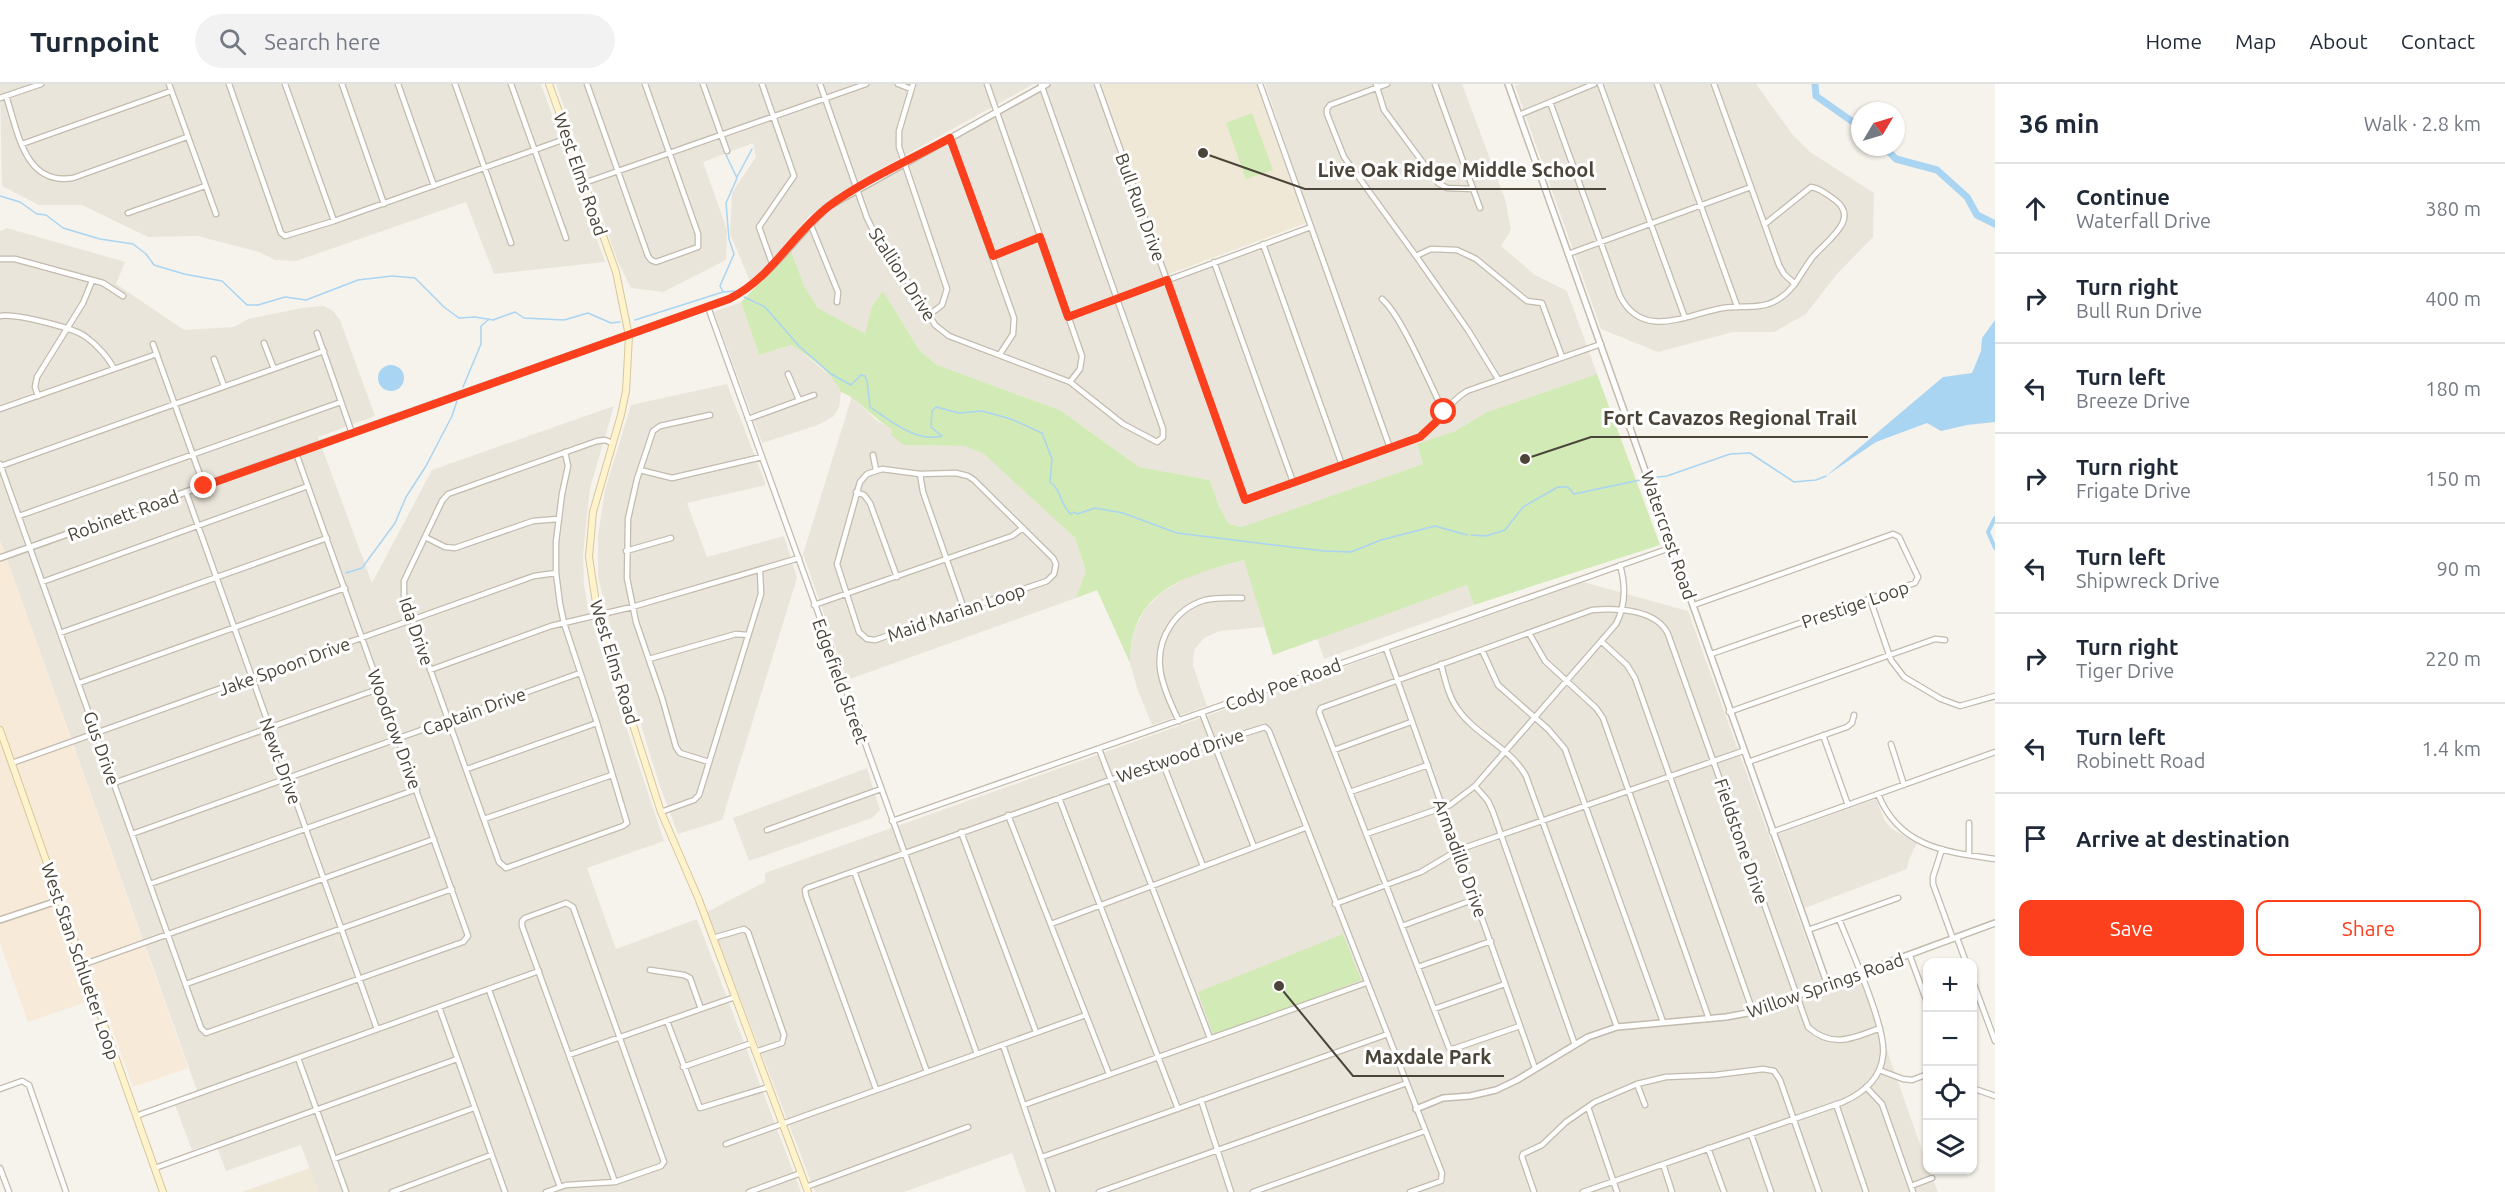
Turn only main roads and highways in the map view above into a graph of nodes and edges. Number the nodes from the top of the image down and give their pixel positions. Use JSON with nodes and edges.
{"nodes":[{"id":1,"x":549,"y":84,"type":"edge"},
{"id":2,"x":0,"y":730,"type":"edge"},
{"id":3,"x":807,"y":1190,"type":"edge"},
{"id":4,"x":163,"y":1192,"type":"edge"}],
"edges":[{"from":1,"to":3,"type":"main road","name":"West Elms Road"},
{"from":2,"to":4,"type":"main road","name":"West Stan Schlueter Loop"}]}
